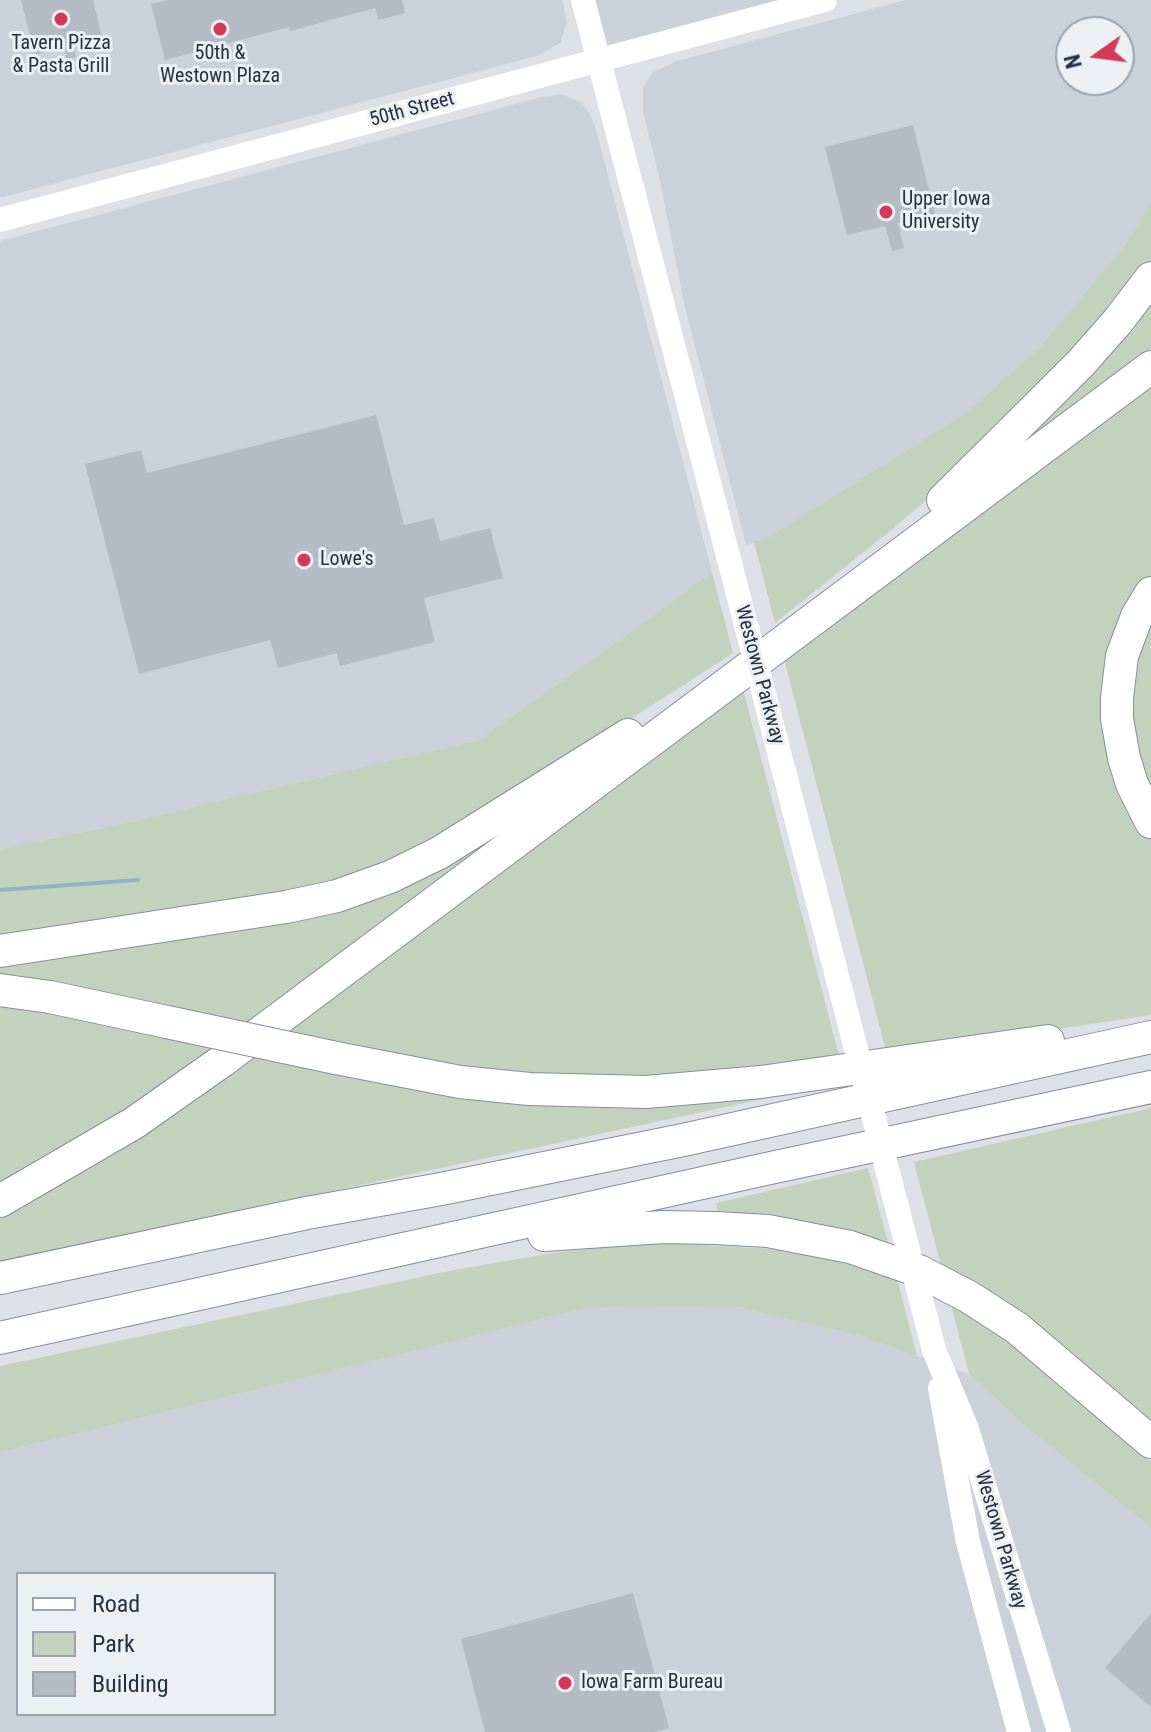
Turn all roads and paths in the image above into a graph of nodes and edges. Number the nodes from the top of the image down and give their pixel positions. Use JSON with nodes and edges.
{"nodes":[{"id":1,"x":583,"y":0,"type":"edge"},
{"id":2,"x":825,"y":0,"type":"edge"},
{"id":3,"x":598,"y":60,"type":"junction"},
{"id":4,"x":0,"y":220,"type":"edge"},
{"id":5,"x":1151,"y":278,"type":"edge"},
{"id":6,"x":1151,"y":367,"type":"edge"},
{"id":7,"x":1151,"y":593,"type":"edge"},
{"id":8,"x":841,"y":599,"type":"junction"},
{"id":9,"x":789,"y":638,"type":"junction"},
{"id":10,"x":1151,"y":822,"type":"edge"},
{"id":11,"x":0,"y":951,"type":"edge"},
{"id":12,"x":0,"y":990,"type":"edge"},
{"id":13,"x":1151,"y":1029,"type":"edge"},
{"id":14,"x":1151,"y":1037,"type":"edge"},
{"id":15,"x":1151,"y":1087,"type":"edge"},
{"id":16,"x":0,"y":1201,"type":"edge"},
{"id":17,"x":370,"y":1257,"type":"junction"},
{"id":18,"x":0,"y":1278,"type":"edge"},
{"id":19,"x":0,"y":1338,"type":"edge"},
{"id":20,"x":934,"y":1350,"type":"junction"},
{"id":21,"x":1151,"y":1442,"type":"edge"},
{"id":22,"x":1019,"y":1732,"type":"edge"},
{"id":23,"x":1059,"y":1732,"type":"edge"}],
"edges":[{"from":1,"to":3,"type":"street","name":"Westown Parkway"},
{"from":2,"to":3,"type":"street","name":"50th Street"},
{"from":3,"to":4,"type":"street","name":"50th Street"},
{"from":3,"to":20,"type":"street","name":"Westown Parkway","bridge":true},
{"from":5,"to":8,"type":"highway"},
{"from":6,"to":8,"type":"highway"},
{"from":7,"to":10,"type":"highway"},
{"from":8,"to":9,"type":"highway"},
{"from":9,"to":11,"type":"highway"},
{"from":9,"to":16,"type":"highway"},
{"from":12,"to":13,"type":"highway","bridge":true},
{"from":14,"to":18,"type":"highway"},
{"from":15,"to":17,"type":"highway"},
{"from":17,"to":19,"type":"highway"},
{"from":17,"to":21,"type":"highway"},
{"from":20,"to":22,"type":"street","name":"Westown Parkway"},
{"from":20,"to":23,"type":"street","name":"Westown Parkway"}]}
